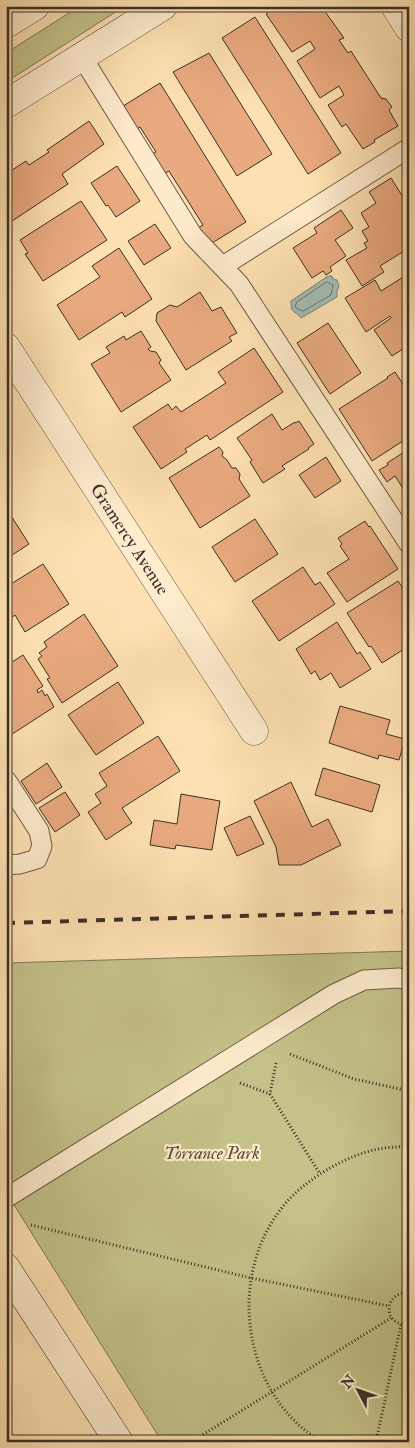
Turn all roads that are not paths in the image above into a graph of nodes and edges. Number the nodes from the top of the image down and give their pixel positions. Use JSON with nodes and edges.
{"nodes":[{"id":1,"x":35,"y":6,"type":"edge"},
{"id":2,"x":163,"y":6,"type":"edge"},
{"id":3,"x":395,"y":6,"type":"edge"},
{"id":4,"x":6,"y":24,"type":"edge"},
{"id":5,"x":409,"y":28,"type":"edge"},
{"id":6,"x":82,"y":57,"type":"junction"},
{"id":7,"x":6,"y":104,"type":"edge"},
{"id":8,"x":409,"y":148,"type":"edge"},
{"id":9,"x":223,"y":266,"type":"junction"},
{"id":10,"x":6,"y":347,"type":"edge"},
{"id":11,"x":409,"y":544,"type":"edge"},
{"id":12,"x":254,"y":731,"type":"dead end"},
{"id":13,"x":6,"y":780,"type":"edge"},
{"id":14,"x":6,"y":865,"type":"edge"},
{"id":15,"x":409,"y":980,"type":"edge"},
{"id":16,"x":6,"y":1198,"type":"edge"},
{"id":17,"x":6,"y":1268,"type":"edge"},
{"id":18,"x":119,"y":1442,"type":"edge"}],
"edges":[{"from":1,"to":4,"type":"street"},
{"from":2,"to":6,"type":"street"},
{"from":3,"to":5,"type":"street"},
{"from":6,"to":7,"type":"street"},
{"from":6,"to":9,"type":"lane"},
{"from":8,"to":9,"type":"lane"},
{"from":9,"to":11,"type":"lane"},
{"from":10,"to":12,"type":"street","name":"Gramercy Avenue"},
{"from":13,"to":14,"type":"lane"},
{"from":15,"to":16,"type":"lane"},
{"from":17,"to":18,"type":"street"}]}
